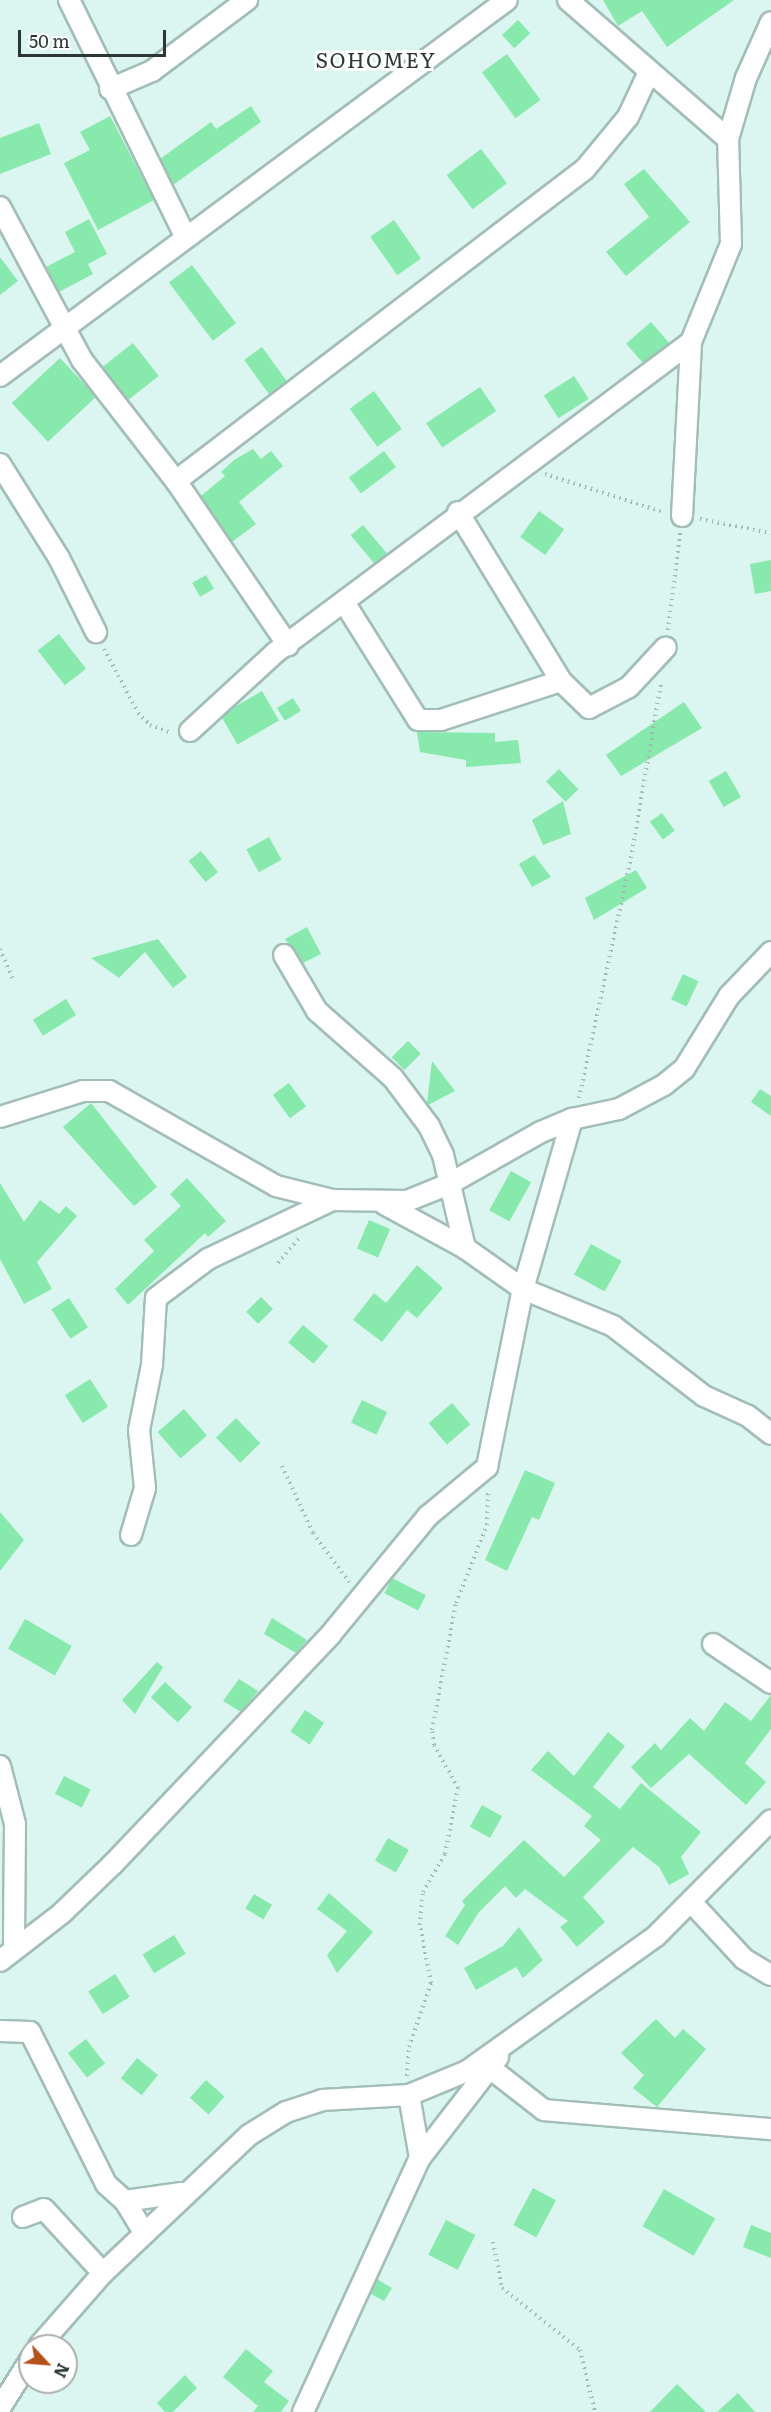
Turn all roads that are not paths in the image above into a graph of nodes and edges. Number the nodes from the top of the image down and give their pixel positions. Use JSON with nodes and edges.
{"nodes":[{"id":1,"x":69,"y":0,"type":"edge"},
{"id":2,"x":247,"y":0,"type":"edge"},
{"id":3,"x":507,"y":0,"type":"edge"},
{"id":4,"x":568,"y":0,"type":"edge"},
{"id":5,"x":771,"y":22,"type":"edge"},
{"id":6,"x":649,"y":72,"type":"junction"},
{"id":7,"x":110,"y":89,"type":"junction"},
{"id":8,"x":728,"y":139,"type":"junction"},
{"id":9,"x":0,"y":207,"type":"edge"},
{"id":10,"x":186,"y":238,"type":"junction"},
{"id":11,"x":62,"y":330,"type":"junction"},
{"id":12,"x":691,"y":342,"type":"junction"},
{"id":13,"x":0,"y":376,"type":"edge"},
{"id":14,"x":0,"y":464,"type":"edge"},
{"id":15,"x":176,"y":481,"type":"junction"},
{"id":16,"x":458,"y":512,"type":"junction"},
{"id":17,"x":682,"y":516,"type":"road end"},
{"id":18,"x":344,"y":602,"type":"junction"},
{"id":19,"x":96,"y":632,"type":"road end"},
{"id":20,"x":288,"y":645,"type":"junction"},
{"id":21,"x":666,"y":647,"type":"road end"},
{"id":22,"x":561,"y":681,"type":"junction"},
{"id":23,"x":190,"y":731,"type":"road end"},
{"id":24,"x":771,"y":952,"type":"edge"},
{"id":25,"x":284,"y":955,"type":"dead end"},
{"id":26,"x":0,"y":1117,"type":"edge"},
{"id":27,"x":572,"y":1119,"type":"junction"},
{"id":28,"x":449,"y":1184,"type":"junction"},
{"id":29,"x":332,"y":1200,"type":"junction"},
{"id":30,"x":384,"y":1204,"type":"junction"},
{"id":31,"x":465,"y":1248,"type":"junction"},
{"id":32,"x":523,"y":1289,"type":"junction"},
{"id":33,"x":771,"y":1434,"type":"edge"},
{"id":34,"x":131,"y":1535,"type":"dead end"},
{"id":35,"x":713,"y":1644,"type":"dead end"},
{"id":36,"x":771,"y":1683,"type":"edge"},
{"id":37,"x":0,"y":1766,"type":"edge"},
{"id":38,"x":771,"y":1820,"type":"edge"},
{"id":39,"x":693,"y":1904,"type":"junction"},
{"id":40,"x":14,"y":1946,"type":"junction"},
{"id":41,"x":0,"y":1961,"type":"edge"},
{"id":42,"x":771,"y":1975,"type":"edge"},
{"id":43,"x":0,"y":2031,"type":"edge"},
{"id":44,"x":507,"y":2046,"type":"junction"},
{"id":45,"x":490,"y":2068,"type":"junction"},
{"id":46,"x":408,"y":2095,"type":"junction"},
{"id":47,"x":771,"y":2129,"type":"edge"},
{"id":48,"x":420,"y":2158,"type":"junction"},
{"id":49,"x":185,"y":2193,"type":"junction"},
{"id":50,"x":125,"y":2201,"type":"junction"},
{"id":51,"x":23,"y":2217,"type":"dead end"},
{"id":52,"x":144,"y":2233,"type":"junction"},
{"id":53,"x":103,"y":2273,"type":"junction"},
{"id":54,"x":50,"y":2334,"type":"edge"},
{"id":55,"x":18,"y":2379,"type":"edge"},
{"id":56,"x":0,"y":2408,"type":"edge"},
{"id":57,"x":303,"y":2412,"type":"edge"}],
"edges":[{"from":1,"to":7,"type":"street"},
{"from":2,"to":7,"type":"street"},
{"from":3,"to":10,"type":"street"},
{"from":4,"to":6,"type":"street"},
{"from":5,"to":8,"type":"street"},
{"from":6,"to":8,"type":"street"},
{"from":6,"to":15,"type":"street"},
{"from":7,"to":10,"type":"street"},
{"from":8,"to":12,"type":"street"},
{"from":9,"to":11,"type":"street"},
{"from":10,"to":11,"type":"street"},
{"from":11,"to":13,"type":"street"},
{"from":11,"to":15,"type":"street"},
{"from":12,"to":16,"type":"street"},
{"from":12,"to":17,"type":"street"},
{"from":14,"to":19,"type":"street"},
{"from":15,"to":20,"type":"street"},
{"from":16,"to":18,"type":"street"},
{"from":16,"to":22,"type":"street"},
{"from":18,"to":20,"type":"street"},
{"from":18,"to":22,"type":"street"},
{"from":20,"to":23,"type":"street"},
{"from":21,"to":22,"type":"street"},
{"from":24,"to":27,"type":"street"},
{"from":25,"to":28,"type":"street"},
{"from":26,"to":29,"type":"street"},
{"from":27,"to":28,"type":"street"},
{"from":27,"to":32,"type":"street"},
{"from":28,"to":30,"type":"street"},
{"from":28,"to":31,"type":"street"},
{"from":29,"to":30,"type":"street"},
{"from":29,"to":34,"type":"street"},
{"from":30,"to":31,"type":"street"},
{"from":31,"to":32,"type":"street"},
{"from":32,"to":33,"type":"street"},
{"from":32,"to":40,"type":"street"},
{"from":35,"to":36,"type":"street"},
{"from":37,"to":40,"type":"street"},
{"from":38,"to":39,"type":"street"},
{"from":39,"to":42,"type":"street"},
{"from":39,"to":44,"type":"street"},
{"from":40,"to":41,"type":"street"},
{"from":43,"to":50,"type":"street"},
{"from":44,"to":45,"type":"street"},
{"from":44,"to":46,"type":"street"},
{"from":45,"to":47,"type":"street"},
{"from":45,"to":48,"type":"street"},
{"from":46,"to":48,"type":"street"},
{"from":46,"to":49,"type":"street"},
{"from":48,"to":57,"type":"street"},
{"from":49,"to":50,"type":"street"},
{"from":49,"to":52,"type":"street"},
{"from":50,"to":52,"type":"street"},
{"from":51,"to":53,"type":"street"},
{"from":52,"to":53,"type":"street"},
{"from":53,"to":54,"type":"street"},
{"from":55,"to":56,"type":"street"}]}
